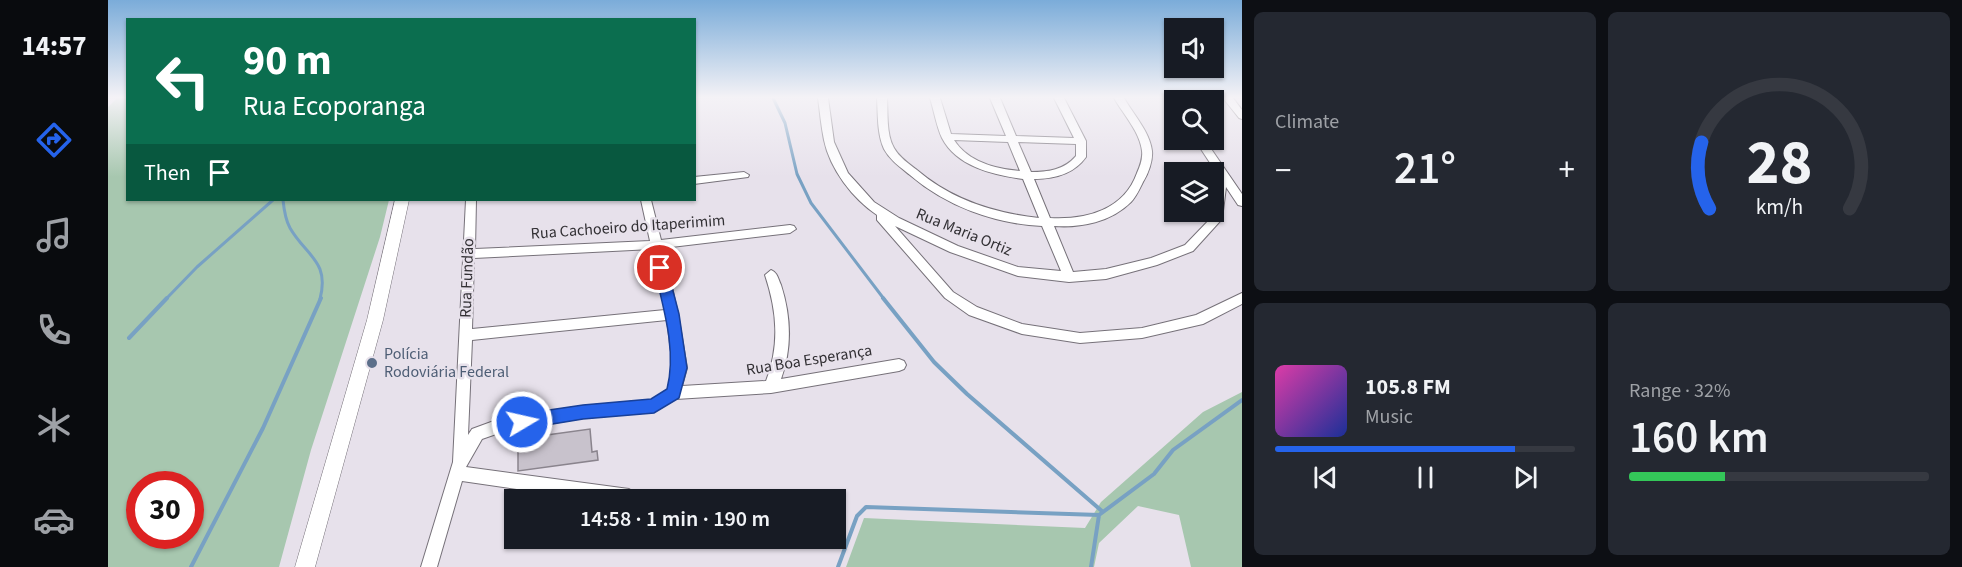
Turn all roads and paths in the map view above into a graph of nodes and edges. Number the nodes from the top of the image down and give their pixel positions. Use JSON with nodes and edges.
{"nodes":[{"id":1,"x":827,"y":124,"type":"edge"},
{"id":2,"x":885,"y":124,"type":"edge"},
{"id":3,"x":942,"y":124,"type":"edge"},
{"id":4,"x":1006,"y":124,"type":"edge"},
{"id":5,"x":1073,"y":124,"type":"edge"},
{"id":6,"x":1134,"y":124,"type":"edge"},
{"id":7,"x":946,"y":137,"type":"junction"},
{"id":8,"x":1012,"y":139,"type":"junction"},
{"id":9,"x":1081,"y":141,"type":"junction"},
{"id":10,"x":744,"y":176,"type":"dead end"},
{"id":11,"x":1028,"y":176,"type":"junction"},
{"id":12,"x":1224,"y":176,"type":"edge"},
{"id":13,"x":696,"y":182,"type":"edge"},
{"id":14,"x":402,"y":201,"type":"edge"},
{"id":15,"x":471,"y":201,"type":"edge"},
{"id":16,"x":646,"y":201,"type":"edge"},
{"id":17,"x":1242,"y":202,"type":"edge"},
{"id":18,"x":870,"y":205,"type":"junction"},
{"id":19,"x":1213,"y":222,"type":"edge"},
{"id":20,"x":1046,"y":224,"type":"junction"},
{"id":21,"x":790,"y":229,"type":"dead end"},
{"id":22,"x":655,"y":245,"type":"junction"},
{"id":23,"x":468,"y":254,"type":"junction"},
{"id":24,"x":771,"y":275,"type":"dead end"},
{"id":25,"x":1069,"y":277,"type":"junction"},
{"id":26,"x":1242,"y":298,"type":"edge"},
{"id":27,"x":672,"y":314,"type":"junction"},
{"id":28,"x":465,"y":335,"type":"junction"},
{"id":29,"x":899,"y":365,"type":"dead end"},
{"id":30,"x":771,"y":387,"type":"junction"},
{"id":31,"x":674,"y":393,"type":"junction"},
{"id":32,"x":459,"y":467,"type":"junction"},
{"id":33,"x":584,"y":489,"type":"edge"},
{"id":34,"x":305,"y":567,"type":"edge"},
{"id":35,"x":429,"y":567,"type":"edge"}],
"edges":[{"from":1,"to":18,"type":"street","name":"Rua Maria Ortiz"},
{"from":2,"to":20,"type":"street"},
{"from":3,"to":7,"type":"street"},
{"from":4,"to":8,"type":"street"},
{"from":5,"to":9,"type":"street"},
{"from":6,"to":20,"type":"street"},
{"from":7,"to":8,"type":"street"},
{"from":7,"to":11,"type":"street"},
{"from":8,"to":9,"type":"street"},
{"from":8,"to":11,"type":"street"},
{"from":9,"to":11,"type":"street"},
{"from":10,"to":13,"type":"street"},
{"from":11,"to":20,"type":"street"},
{"from":12,"to":17,"type":"street"},
{"from":14,"to":34,"type":"main road"},
{"from":15,"to":23,"type":"street","name":"Rua Fundão"},
{"from":16,"to":22,"type":"street"},
{"from":18,"to":25,"type":"street","name":"Rua Maria Ortiz"},
{"from":18,"to":26,"type":"street"},
{"from":19,"to":25,"type":"street","name":"Rua Maria Ortiz"},
{"from":20,"to":25,"type":"street"},
{"from":21,"to":22,"type":"street","name":"Rua Cachoeiro do Itaperimim"},
{"from":22,"to":23,"type":"street","name":"Rua Cachoeiro do Itaperimim"},
{"from":22,"to":27,"type":"street"},
{"from":23,"to":28,"type":"street","name":"Rua Fundão"},
{"from":24,"to":30,"type":"street"},
{"from":27,"to":28,"type":"street"},
{"from":27,"to":31,"type":"street"},
{"from":28,"to":32,"type":"street","name":"Rua Fundão"},
{"from":29,"to":30,"type":"street","name":"Rua Boa Esperança"},
{"from":30,"to":31,"type":"street","name":"Rua Boa Esperança"},
{"from":31,"to":32,"type":"street","name":"Rua Boa Esperança"},
{"from":32,"to":33,"type":"street"},
{"from":32,"to":35,"type":"street","name":"Rua Fundão"}]}
